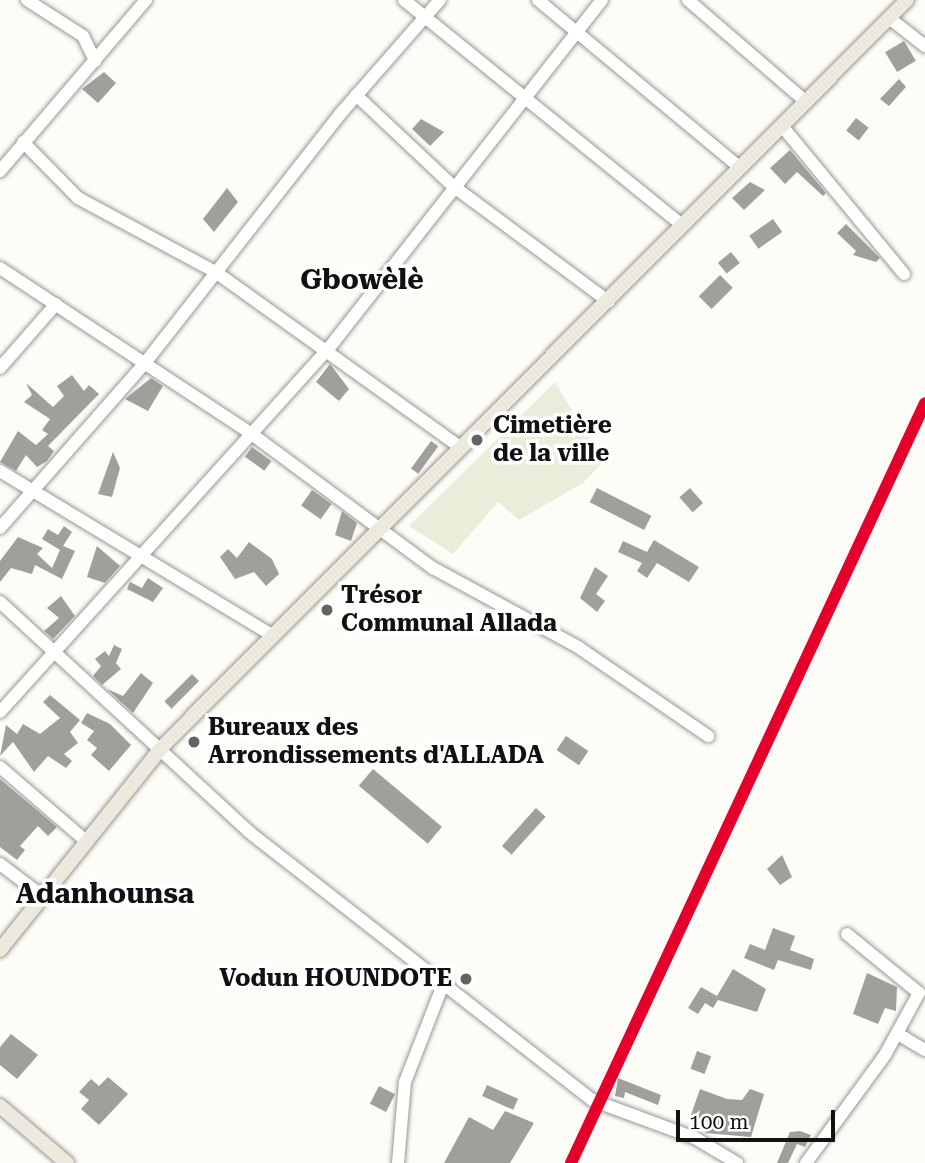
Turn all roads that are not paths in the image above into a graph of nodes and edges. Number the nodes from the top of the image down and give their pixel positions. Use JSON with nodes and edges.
{"nodes":[{"id":1,"x":27,"y":0,"type":"edge"},
{"id":2,"x":404,"y":0,"type":"edge"},
{"id":3,"x":440,"y":0,"type":"edge"},
{"id":4,"x":538,"y":0,"type":"edge"},
{"id":5,"x":602,"y":0,"type":"edge"},
{"id":6,"x":688,"y":0,"type":"edge"},
{"id":7,"x":907,"y":0,"type":"edge"},
{"id":8,"x":144,"y":1,"type":"edge"},
{"id":9,"x":425,"y":18,"type":"junction"},
{"id":10,"x":889,"y":18,"type":"junction"},
{"id":11,"x":576,"y":32,"type":"junction"},
{"id":12,"x":925,"y":46,"type":"edge"},
{"id":13,"x":95,"y":61,"type":"junction"},
{"id":14,"x":356,"y":95,"type":"junction"},
{"id":15,"x":523,"y":100,"type":"junction"},
{"id":16,"x":805,"y":101,"type":"junction"},
{"id":17,"x":782,"y":126,"type":"junction"},
{"id":18,"x":23,"y":142,"type":"junction"},
{"id":19,"x":740,"y":168,"type":"junction"},
{"id":20,"x":0,"y":171,"type":"edge"},
{"id":21,"x":453,"y":186,"type":"junction"},
{"id":22,"x":683,"y":226,"type":"junction"},
{"id":23,"x":0,"y":268,"type":"edge"},
{"id":24,"x":217,"y":273,"type":"junction"},
{"id":25,"x":905,"y":274,"type":"dead end"},
{"id":26,"x":609,"y":302,"type":"junction"},
{"id":27,"x":56,"y":304,"type":"junction"},
{"id":28,"x":329,"y":348,"type":"junction"},
{"id":29,"x":145,"y":363,"type":"junction"},
{"id":30,"x":0,"y":368,"type":"edge"},
{"id":31,"x":253,"y":435,"type":"junction"},
{"id":32,"x":460,"y":447,"type":"junction"},
{"id":33,"x":0,"y":471,"type":"edge"},
{"id":34,"x":33,"y":491,"type":"junction"},
{"id":35,"x":0,"y":528,"type":"edge"},
{"id":36,"x":383,"y":528,"type":"junction"},
{"id":37,"x":142,"y":553,"type":"junction"},
{"id":38,"x":0,"y":602,"type":"edge"},
{"id":39,"x":273,"y":636,"type":"junction"},
{"id":40,"x":53,"y":655,"type":"junction"},
{"id":41,"x":0,"y":712,"type":"edge"},
{"id":42,"x":708,"y":736,"type":"dead end"},
{"id":43,"x":161,"y":748,"type":"junction"},
{"id":44,"x":0,"y":767,"type":"edge"},
{"id":45,"x":86,"y":841,"type":"junction"},
{"id":46,"x":0,"y":864,"type":"edge"},
{"id":47,"x":42,"y":896,"type":"junction"},
{"id":48,"x":847,"y":934,"type":"dead end"},
{"id":49,"x":0,"y":950,"type":"edge"},
{"id":50,"x":444,"y":982,"type":"junction"},
{"id":51,"x":898,"y":1034,"type":"junction"},
{"id":52,"x":925,"y":1050,"type":"edge"},
{"id":53,"x":0,"y":1106,"type":"edge"},
{"id":54,"x":67,"y":1163,"type":"edge"},
{"id":55,"x":398,"y":1163,"type":"edge"},
{"id":56,"x":737,"y":1163,"type":"edge"},
{"id":57,"x":806,"y":1163,"type":"edge"}],
"edges":[{"from":1,"to":13,"type":"street"},
{"from":2,"to":9,"type":"street"},
{"from":3,"to":9,"type":"street"},
{"from":4,"to":11,"type":"street"},
{"from":5,"to":11,"type":"street"},
{"from":6,"to":16,"type":"street"},
{"from":7,"to":10,"type":"main road"},
{"from":8,"to":13,"type":"street"},
{"from":9,"to":14,"type":"street"},
{"from":9,"to":15,"type":"street"},
{"from":10,"to":12,"type":"street"},
{"from":10,"to":16,"type":"main road"},
{"from":11,"to":15,"type":"street"},
{"from":11,"to":19,"type":"street"},
{"from":13,"to":18,"type":"street"},
{"from":14,"to":21,"type":"street"},
{"from":14,"to":24,"type":"street"},
{"from":15,"to":21,"type":"street"},
{"from":15,"to":22,"type":"street"},
{"from":16,"to":17,"type":"main road"},
{"from":17,"to":19,"type":"main road"},
{"from":17,"to":25,"type":"street"},
{"from":18,"to":20,"type":"street"},
{"from":18,"to":24,"type":"street"},
{"from":19,"to":22,"type":"main road"},
{"from":21,"to":26,"type":"street"},
{"from":21,"to":28,"type":"street"},
{"from":22,"to":26,"type":"main road"},
{"from":23,"to":27,"type":"street"},
{"from":24,"to":28,"type":"street"},
{"from":24,"to":29,"type":"street"},
{"from":26,"to":32,"type":"main road"},
{"from":27,"to":29,"type":"street"},
{"from":27,"to":30,"type":"street"},
{"from":28,"to":31,"type":"street"},
{"from":28,"to":32,"type":"street"},
{"from":29,"to":31,"type":"street"},
{"from":29,"to":34,"type":"street"},
{"from":31,"to":36,"type":"street"},
{"from":31,"to":37,"type":"street"},
{"from":32,"to":36,"type":"main road"},
{"from":33,"to":34,"type":"street"},
{"from":34,"to":35,"type":"street"},
{"from":34,"to":37,"type":"street"},
{"from":36,"to":39,"type":"main road"},
{"from":36,"to":42,"type":"street"},
{"from":37,"to":39,"type":"street"},
{"from":37,"to":40,"type":"street"},
{"from":38,"to":40,"type":"street"},
{"from":39,"to":43,"type":"main road"},
{"from":40,"to":41,"type":"street"},
{"from":40,"to":43,"type":"street"},
{"from":43,"to":45,"type":"main road"},
{"from":43,"to":50,"type":"street"},
{"from":44,"to":45,"type":"street"},
{"from":45,"to":47,"type":"main road"},
{"from":46,"to":47,"type":"street"},
{"from":47,"to":49,"type":"main road"},
{"from":48,"to":51,"type":"street"},
{"from":50,"to":55,"type":"street"},
{"from":50,"to":56,"type":"street"},
{"from":51,"to":52,"type":"street"},
{"from":51,"to":57,"type":"street"},
{"from":53,"to":54,"type":"main road"}]}
